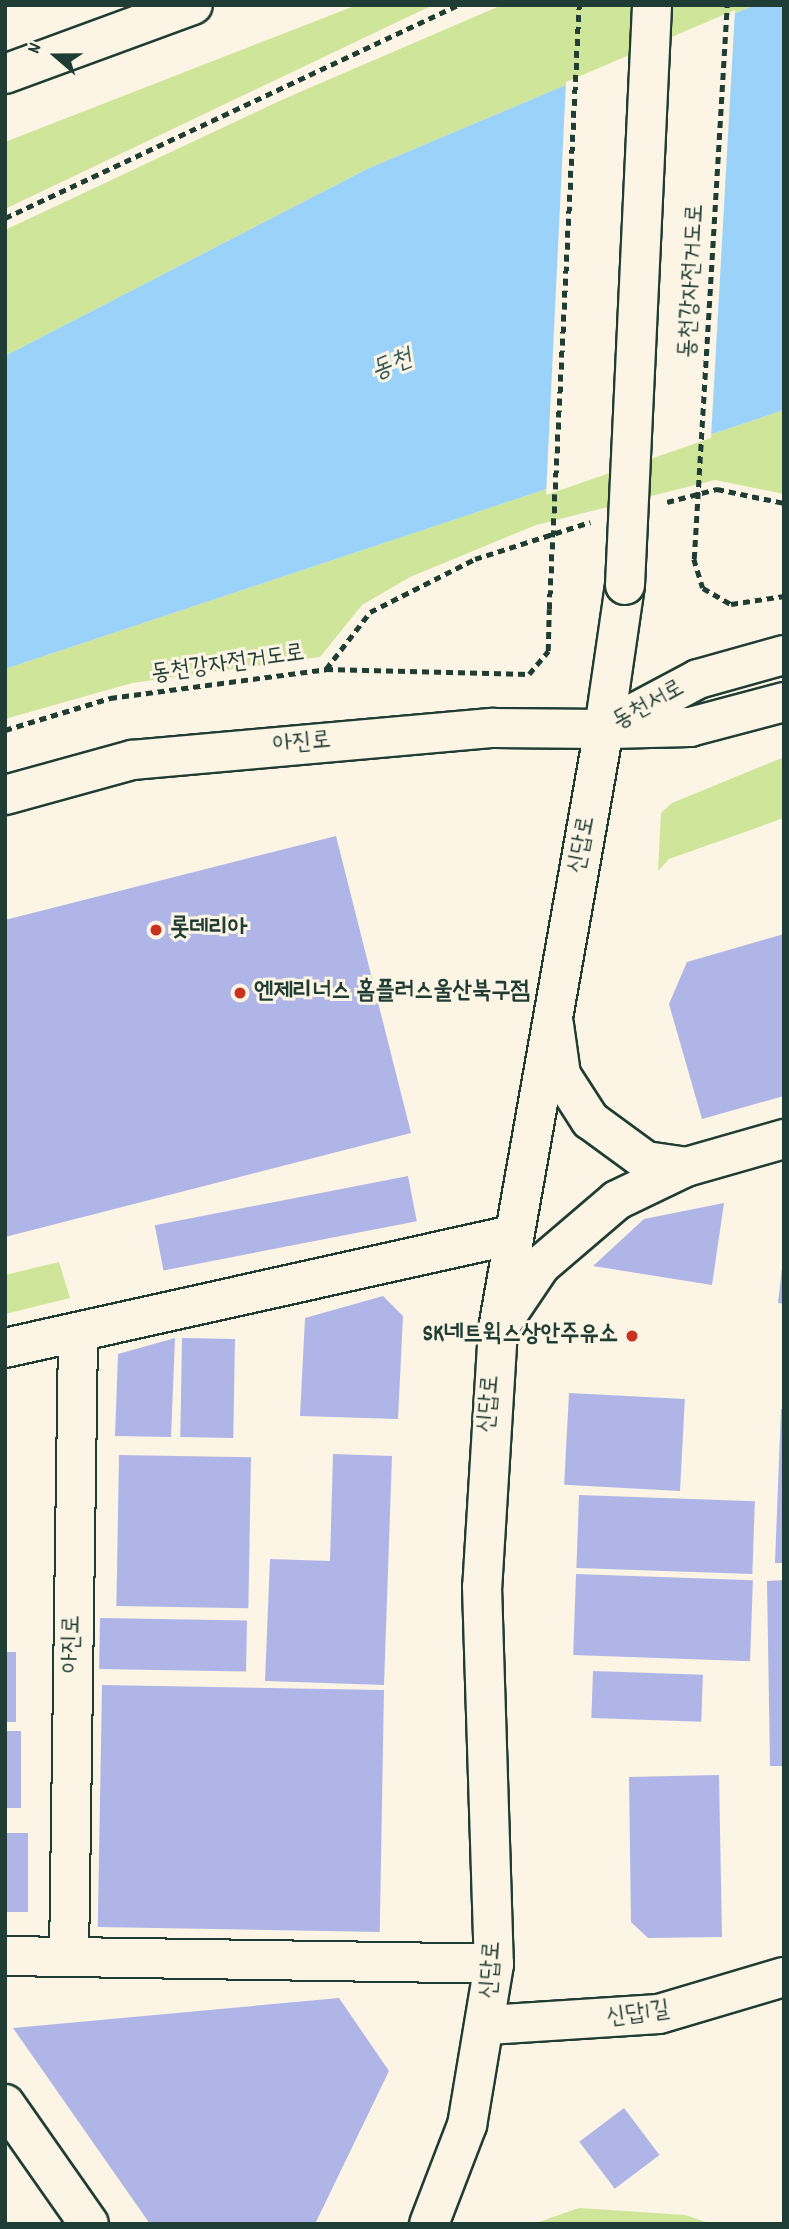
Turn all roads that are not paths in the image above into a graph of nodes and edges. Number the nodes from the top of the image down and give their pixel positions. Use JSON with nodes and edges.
{"nodes":[{"id":1,"x":193,"y":5,"type":"edge"},
{"id":2,"x":652,"y":5,"type":"edge"},
{"id":3,"x":5,"y":74,"type":"edge"},
{"id":4,"x":784,"y":655,"type":"edge"},
{"id":5,"x":784,"y":702,"type":"edge"},
{"id":6,"x":604,"y":729,"type":"junction"},
{"id":7,"x":5,"y":794,"type":"edge"},
{"id":8,"x":553,"y":1010,"type":"junction"},
{"id":9,"x":784,"y":1139,"type":"edge"},
{"id":10,"x":686,"y":1167,"type":"junction"},
{"id":11,"x":512,"y":1235,"type":"junction"},
{"id":12,"x":498,"y":1329,"type":"junction"},
{"id":13,"x":78,"y":1332,"type":"junction"},
{"id":14,"x":5,"y":1348,"type":"edge"},
{"id":15,"x":5,"y":1956,"type":"edge"},
{"id":16,"x":69,"y":1957,"type":"junction"},
{"id":17,"x":494,"y":1964,"type":"junction"},
{"id":18,"x":784,"y":1977,"type":"edge"},
{"id":19,"x":488,"y":2025,"type":"junction"},
{"id":20,"x":5,"y":2104,"type":"edge"},
{"id":21,"x":89,"y":2224,"type":"edge"},
{"id":22,"x":429,"y":2224,"type":"edge"}],
"edges":[{"from":1,"to":3,"type":"street"},
{"from":2,"to":6,"type":"street","name":"신답로","bridge":true},
{"from":4,"to":6,"type":"street","name":"동천서로"},
{"from":5,"to":6,"type":"street","name":"동천서로"},
{"from":6,"to":7,"type":"street","name":"아진로"},
{"from":6,"to":8,"type":"street","name":"신답로"},
{"from":8,"to":10,"type":"street"},
{"from":8,"to":11,"type":"street","name":"신답로"},
{"from":9,"to":10,"type":"street"},
{"from":10,"to":12,"type":"street"},
{"from":11,"to":12,"type":"street","name":"신답로"},
{"from":11,"to":13,"type":"street"},
{"from":12,"to":17,"type":"street","name":"신답로"},
{"from":13,"to":14,"type":"street"},
{"from":13,"to":16,"type":"street","name":"아진로"},
{"from":15,"to":16,"type":"street"},
{"from":16,"to":17,"type":"street"},
{"from":17,"to":19,"type":"street","name":"신답로"},
{"from":18,"to":19,"type":"street","name":"신답1길"},
{"from":19,"to":22,"type":"street","name":"신답로"},
{"from":20,"to":21,"type":"street"}]}
